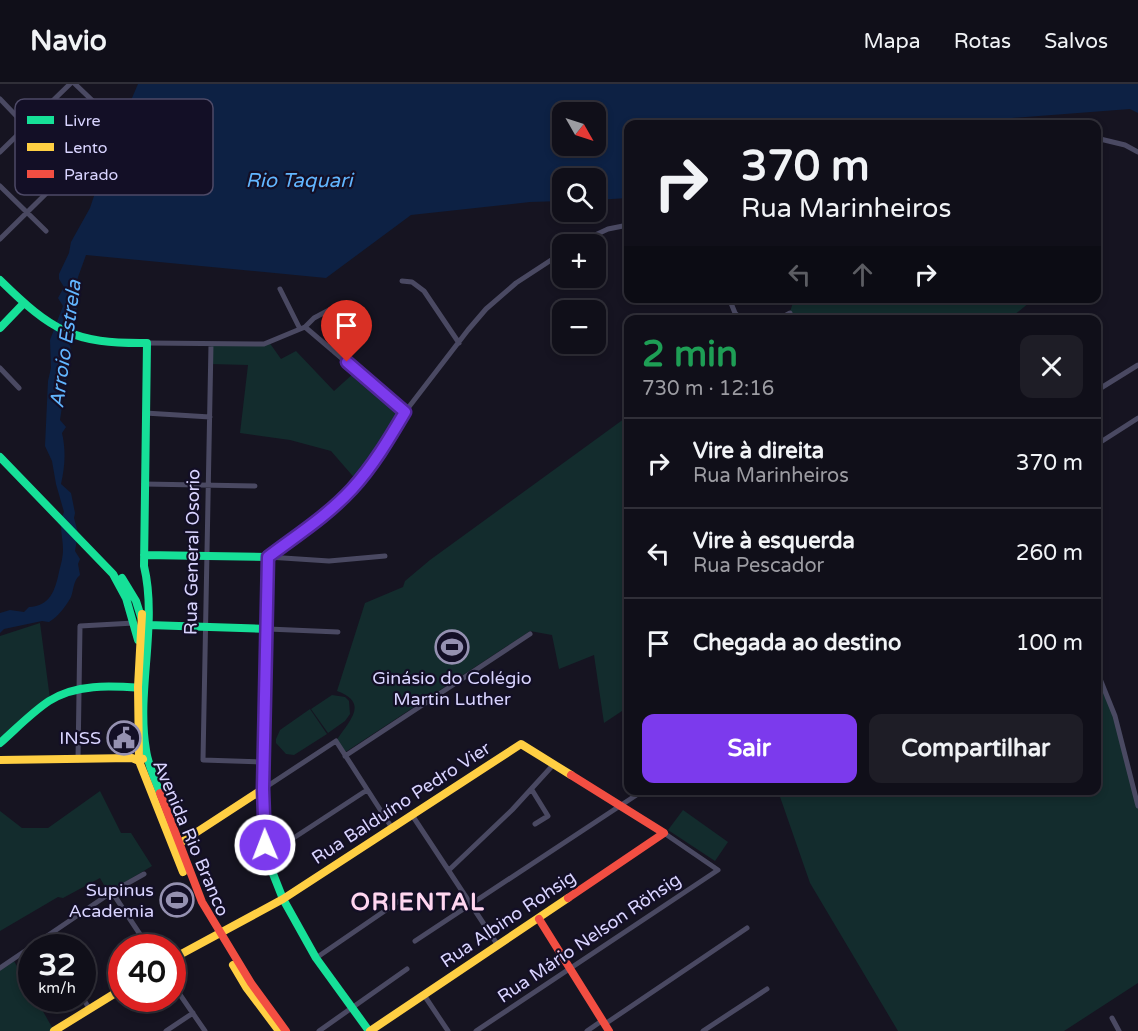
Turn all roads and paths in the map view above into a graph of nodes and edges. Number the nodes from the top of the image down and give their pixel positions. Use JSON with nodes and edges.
{"nodes":[{"id":1,"x":70,"y":84,"type":"edge"},
{"id":2,"x":75,"y":84,"type":"edge"},
{"id":3,"x":0,"y":99,"type":"edge"},
{"id":4,"x":54,"y":99,"type":"edge"},
{"id":5,"x":91,"y":99,"type":"edge"},
{"id":6,"x":15,"y":115,"type":"edge"},
{"id":7,"x":15,"y":137,"type":"edge"},
{"id":8,"x":1101,"y":139,"type":"edge"},
{"id":9,"x":0,"y":152,"type":"edge"},
{"id":10,"x":1138,"y":152,"type":"edge"},
{"id":11,"x":0,"y":186,"type":"edge"},
{"id":12,"x":45,"y":195,"type":"edge"},
{"id":13,"x":27,"y":213,"type":"junction"},
{"id":14,"x":624,"y":226,"type":"edge"},
{"id":15,"x":46,"y":231,"type":"dead end"},
{"id":16,"x":597,"y":234,"type":"edge"},
{"id":17,"x":0,"y":239,"type":"edge"},
{"id":18,"x":552,"y":260,"type":"edge"},
{"id":19,"x":0,"y":280,"type":"edge"},
{"id":20,"x":402,"y":281,"type":"dead end"},
{"id":21,"x":280,"y":289,"type":"dead end"},
{"id":22,"x":24,"y":303,"type":"junction"},
{"id":23,"x":790,"y":313,"type":"dead end"},
{"id":24,"x":786,"y":315,"type":"edge"},
{"id":25,"x":0,"y":328,"type":"edge"},
{"id":26,"x":302,"y":328,"type":"junction"},
{"id":27,"x":459,"y":343,"type":"junction"},
{"id":28,"x":147,"y":344,"type":"junction"},
{"id":29,"x":211,"y":344,"type":"junction"},
{"id":30,"x":332,"y":350,"type":"junction"},
{"id":31,"x":1138,"y":365,"type":"edge"},
{"id":32,"x":0,"y":368,"type":"edge"},
{"id":33,"x":19,"y":388,"type":"dead end"},
{"id":34,"x":1101,"y":388,"type":"edge"},
{"id":35,"x":405,"y":412,"type":"junction"},
{"id":36,"x":146,"y":413,"type":"junction"},
{"id":37,"x":210,"y":417,"type":"junction"},
{"id":38,"x":1138,"y":418,"type":"edge"},
{"id":39,"x":1101,"y":442,"type":"edge"},
{"id":40,"x":0,"y":457,"type":"edge"},
{"id":41,"x":144,"y":484,"type":"junction"},
{"id":42,"x":209,"y":485,"type":"junction"},
{"id":43,"x":255,"y":486,"type":"dead end"},
{"id":44,"x":144,"y":555,"type":"junction"},
{"id":45,"x":207,"y":556,"type":"junction"},
{"id":46,"x":385,"y":556,"type":"dead end"},
{"id":47,"x":268,"y":557,"type":"junction"},
{"id":48,"x":141,"y":623,"type":"junction"},
{"id":49,"x":205,"y":627,"type":"junction"},
{"id":50,"x":268,"y":629,"type":"junction"},
{"id":51,"x":338,"y":632,"type":"dead end"},
{"id":52,"x":530,"y":634,"type":"dead end"},
{"id":53,"x":1101,"y":681,"type":"edge"},
{"id":54,"x":141,"y":687,"type":"junction"},
{"id":55,"x":80,"y":688,"type":"junction"},
{"id":56,"x":0,"y":742,"type":"edge"},
{"id":57,"x":345,"y":756,"type":"junction"},
{"id":58,"x":143,"y":759,"type":"junction"},
{"id":59,"x":0,"y":760,"type":"edge"},
{"id":60,"x":78,"y":760,"type":"junction"},
{"id":61,"x":264,"y":762,"type":"junction"},
{"id":62,"x":554,"y":765,"type":"junction"},
{"id":63,"x":263,"y":789,"type":"junction"},
{"id":64,"x":531,"y":789,"type":"junction"},
{"id":65,"x":367,"y":790,"type":"junction"},
{"id":66,"x":636,"y":795,"type":"edge"},
{"id":67,"x":1138,"y":801,"type":"edge"},
{"id":68,"x":620,"y":805,"type":"junction"},
{"id":69,"x":412,"y":815,"type":"junction"},
{"id":70,"x":535,"y":824,"type":"dead end"},
{"id":71,"x":392,"y":828,"type":"junction"},
{"id":72,"x":664,"y":833,"type":"junction"},
{"id":73,"x":176,"y":845,"type":"junction"},
{"id":74,"x":266,"y":856,"type":"junction"},
{"id":75,"x":449,"y":870,"type":"junction"},
{"id":76,"x":144,"y":874,"type":"dead end"},
{"id":77,"x":112,"y":892,"type":"junction"},
{"id":78,"x":405,"y":897,"type":"dead end"},
{"id":79,"x":283,"y":899,"type":"junction"},
{"id":80,"x":471,"y":904,"type":"junction"},
{"id":81,"x":539,"y":919,"type":"junction"},
{"id":82,"x":747,"y":928,"type":"dead end"},
{"id":83,"x":52,"y":934,"type":"edge"},
{"id":84,"x":140,"y":934,"type":"edge"},
{"id":85,"x":218,"y":934,"type":"junction"},
{"id":86,"x":415,"y":941,"type":"dead end"},
{"id":87,"x":497,"y":945,"type":"junction"},
{"id":88,"x":186,"y":951,"type":"edge"},
{"id":89,"x":18,"y":956,"type":"edge"},
{"id":90,"x":316,"y":958,"type":"junction"},
{"id":91,"x":0,"y":968,"type":"edge"},
{"id":92,"x":571,"y":968,"type":"junction"},
{"id":93,"x":407,"y":969,"type":"dead end"},
{"id":94,"x":767,"y":989,"type":"dead end"},
{"id":95,"x":424,"y":995,"type":"junction"},
{"id":96,"x":186,"y":1003,"type":"edge"},
{"id":97,"x":352,"y":1008,"type":"junction"},
{"id":98,"x":83,"y":1012,"type":"edge"},
{"id":99,"x":193,"y":1013,"type":"junction"},
{"id":100,"x":1112,"y":1018,"type":"dead end"},
{"id":101,"x":606,"y":1025,"type":"edge"},
{"id":102,"x":274,"y":1030,"type":"edge"},
{"id":103,"x":54,"y":1031,"type":"edge"},
{"id":104,"x":166,"y":1031,"type":"edge"},
{"id":105,"x":205,"y":1031,"type":"edge"},
{"id":106,"x":286,"y":1031,"type":"edge"},
{"id":107,"x":319,"y":1031,"type":"edge"},
{"id":108,"x":370,"y":1031,"type":"edge"},
{"id":109,"x":448,"y":1031,"type":"edge"},
{"id":110,"x":476,"y":1031,"type":"edge"},
{"id":111,"x":587,"y":1031,"type":"edge"},
{"id":112,"x":703,"y":1031,"type":"edge"},
{"id":113,"x":1119,"y":1031,"type":"edge"}],
"edges":[{"from":1,"to":4,"type":"street"},
{"from":2,"to":5,"type":"street"},
{"from":3,"to":6,"type":"street"},
{"from":7,"to":9,"type":"street"},
{"from":8,"to":10,"type":"street"},
{"from":11,"to":13,"type":"street"},
{"from":12,"to":13,"type":"street"},
{"from":13,"to":15,"type":"street"},
{"from":13,"to":17,"type":"street"},
{"from":14,"to":16,"type":"street"},
{"from":18,"to":27,"type":"street"},
{"from":19,"to":22,"type":"street"},
{"from":20,"to":27,"type":"street"},
{"from":21,"to":26,"type":"street"},
{"from":22,"to":25,"type":"street"},
{"from":22,"to":28,"type":"street"},
{"from":23,"to":24,"type":"street"},
{"from":26,"to":29,"type":"street"},
{"from":26,"to":30,"type":"street"},
{"from":26,"to":30,"type":"street"},
{"from":27,"to":35,"type":"street"},
{"from":28,"to":29,"type":"street"},
{"from":28,"to":36,"type":"street"},
{"from":29,"to":37,"type":"street","name":"Rua General Osorio"},
{"from":30,"to":35,"type":"street"},
{"from":31,"to":34,"type":"street"},
{"from":32,"to":33,"type":"street"},
{"from":35,"to":47,"type":"street"},
{"from":36,"to":37,"type":"street"},
{"from":36,"to":41,"type":"street"},
{"from":37,"to":42,"type":"street","name":"Rua General Osorio"},
{"from":38,"to":39,"type":"street"},
{"from":40,"to":48,"type":"street"},
{"from":41,"to":42,"type":"street"},
{"from":41,"to":44,"type":"street"},
{"from":42,"to":43,"type":"street"},
{"from":42,"to":45,"type":"street","name":"Rua General Osorio"},
{"from":44,"to":45,"type":"street"},
{"from":44,"to":48,"type":"street"},
{"from":45,"to":47,"type":"street"},
{"from":45,"to":49,"type":"street","name":"Rua General Osorio"},
{"from":46,"to":47,"type":"street"},
{"from":47,"to":50,"type":"street"},
{"from":48,"to":49,"type":"street"},
{"from":48,"to":54,"type":"street","name":"Avenida Rio Branco"},
{"from":48,"to":55,"type":"street"},
{"from":49,"to":50,"type":"street"},
{"from":49,"to":61,"type":"street","name":"Rua General Osorio"},
{"from":50,"to":51,"type":"street"},
{"from":50,"to":61,"type":"street"},
{"from":52,"to":57,"type":"street"},
{"from":53,"to":67,"type":"street"},
{"from":54,"to":55,"type":"street"},
{"from":54,"to":58,"type":"street","name":"Avenida Rio Branco"},
{"from":55,"to":56,"type":"street"},
{"from":55,"to":60,"type":"street"},
{"from":57,"to":63,"type":"street"},
{"from":57,"to":65,"type":"street"},
{"from":58,"to":60,"type":"street"},
{"from":58,"to":73,"type":"street","name":"Avenida Rio Branco"},
{"from":59,"to":60,"type":"street"},
{"from":61,"to":63,"type":"street"},
{"from":62,"to":64,"type":"street"},
{"from":62,"to":68,"type":"street"},
{"from":62,"to":69,"type":"street","name":"Rua Balduíno Pedro Vier"},
{"from":63,"to":73,"type":"street"},
{"from":63,"to":74,"type":"street"},
{"from":64,"to":70,"type":"street"},
{"from":64,"to":75,"type":"street"},
{"from":65,"to":71,"type":"street"},
{"from":65,"to":74,"type":"street"},
{"from":66,"to":68,"type":"street"},
{"from":68,"to":72,"type":"street"},
{"from":68,"to":80,"type":"street"},
{"from":69,"to":71,"type":"street","name":"Rua Balduíno Pedro Vier"},
{"from":69,"to":75,"type":"street"},
{"from":71,"to":79,"type":"street","name":"Rua Balduíno Pedro Vier"},
{"from":72,"to":81,"type":"street","name":"Rua Albino Rohsig"},
{"from":72,"to":92,"type":"street","name":"Rua Mário Nelson Röhsig"},
{"from":73,"to":85,"type":"street","name":"Avenida Rio Branco"},
{"from":74,"to":79,"type":"street"},
{"from":75,"to":80,"type":"street"},
{"from":76,"to":77,"type":"street"},
{"from":77,"to":83,"type":"street"},
{"from":77,"to":84,"type":"street"},
{"from":78,"to":90,"type":"street"},
{"from":79,"to":85,"type":"street","name":"Rua Balduíno Pedro Vier"},
{"from":79,"to":90,"type":"street"},
{"from":80,"to":86,"type":"street"},
{"from":80,"to":87,"type":"street"},
{"from":81,"to":87,"type":"street","name":"Rua Albino Rohsig"},
{"from":81,"to":92,"type":"street"},
{"from":82,"to":101,"type":"street"},
{"from":85,"to":88,"type":"street","name":"Rua Balduíno Pedro Vier"},
{"from":85,"to":102,"type":"street","name":"Avenida Rio Branco"},
{"from":85,"to":106,"type":"street","name":"Avenida Rio Branco"},
{"from":87,"to":95,"type":"street","name":"Rua Albino Rohsig"},
{"from":89,"to":91,"type":"street"},
{"from":90,"to":97,"type":"street"},
{"from":92,"to":101,"type":"street"},
{"from":92,"to":110,"type":"street","name":"Rua Mário Nelson Röhsig"},
{"from":93,"to":97,"type":"street"},
{"from":94,"to":112,"type":"street"},
{"from":95,"to":108,"type":"street","name":"Rua Albino Rohsig"},
{"from":95,"to":109,"type":"street"},
{"from":96,"to":99,"type":"street"},
{"from":97,"to":107,"type":"street"},
{"from":97,"to":108,"type":"street"},
{"from":98,"to":103,"type":"street"},
{"from":99,"to":104,"type":"street"},
{"from":99,"to":105,"type":"street"},
{"from":100,"to":113,"type":"street"},
{"from":101,"to":111,"type":"street"}]}
